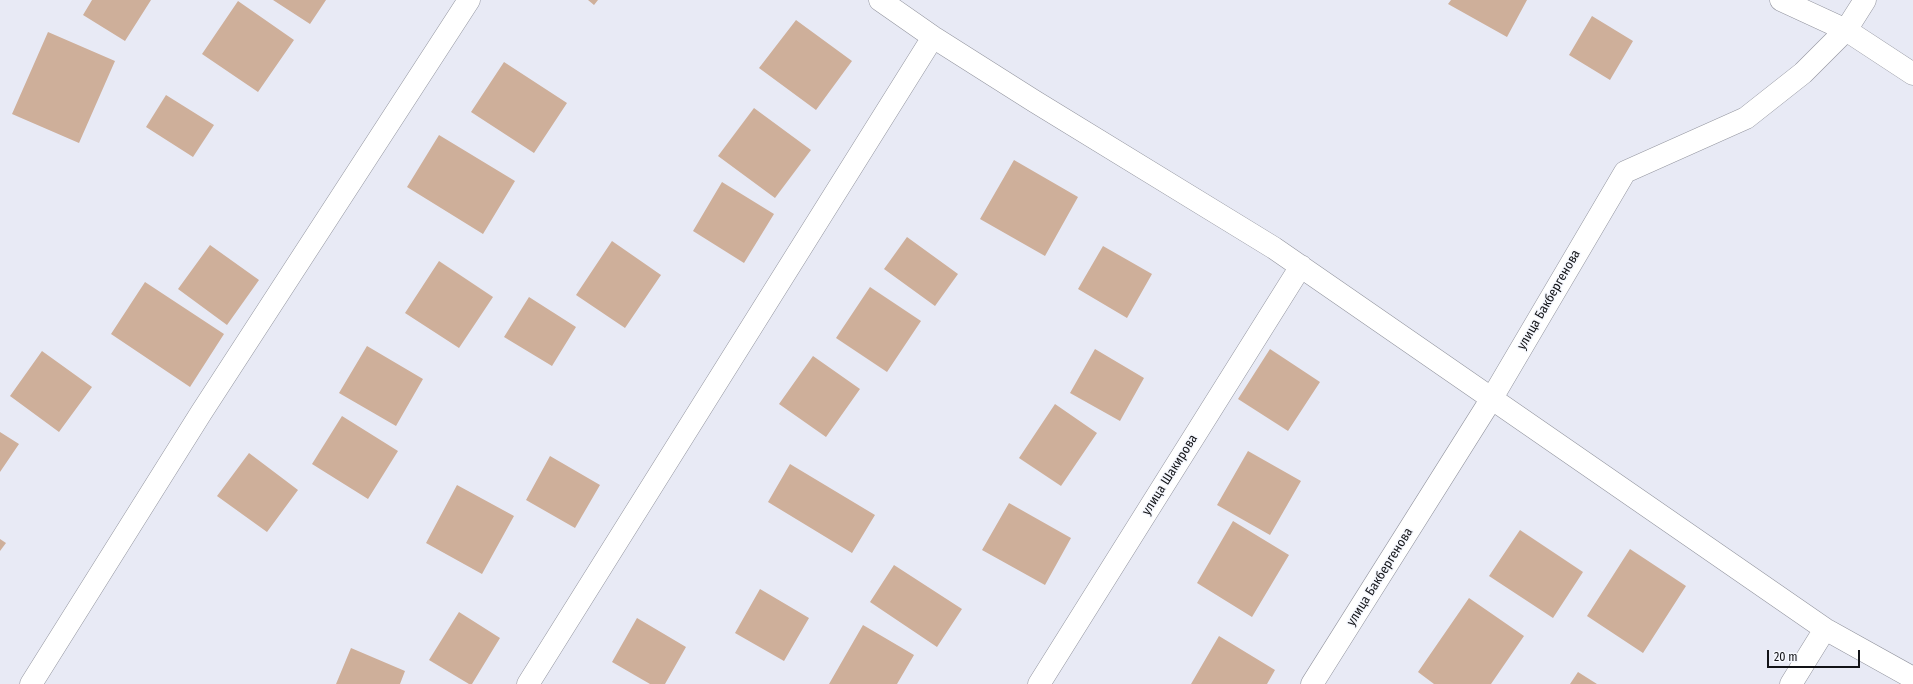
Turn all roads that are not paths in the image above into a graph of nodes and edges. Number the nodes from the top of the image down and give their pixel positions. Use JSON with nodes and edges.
{"nodes":[{"id":1,"x":469,"y":0,"type":"edge"},
{"id":2,"x":880,"y":0,"type":"edge"},
{"id":3,"x":1780,"y":0,"type":"edge"},
{"id":4,"x":1865,"y":0,"type":"edge"},
{"id":5,"x":1846,"y":30,"type":"junction"},
{"id":6,"x":933,"y":37,"type":"junction"},
{"id":7,"x":1913,"y":74,"type":"edge"},
{"id":8,"x":1302,"y":266,"type":"junction"},
{"id":9,"x":1492,"y":398,"type":"junction"},
{"id":10,"x":1825,"y":629,"type":"junction"},
{"id":11,"x":1913,"y":678,"type":"edge"},
{"id":12,"x":31,"y":684,"type":"edge"},
{"id":13,"x":528,"y":684,"type":"edge"},
{"id":14,"x":1039,"y":684,"type":"edge"},
{"id":15,"x":1312,"y":684,"type":"edge"},
{"id":16,"x":1791,"y":684,"type":"edge"}],
"edges":[{"from":1,"to":12,"type":"street"},
{"from":2,"to":6,"type":"street"},
{"from":3,"to":5,"type":"street"},
{"from":4,"to":5,"type":"street","name":"улица Бакбергенова"},
{"from":5,"to":7,"type":"street"},
{"from":5,"to":9,"type":"street","name":"улица Бакбергенова"},
{"from":6,"to":8,"type":"street"},
{"from":6,"to":13,"type":"street"},
{"from":8,"to":9,"type":"street"},
{"from":8,"to":14,"type":"street","name":"улица Шакирова"},
{"from":9,"to":10,"type":"street"},
{"from":9,"to":15,"type":"street","name":"улица Бакбергенова"},
{"from":10,"to":11,"type":"street"},
{"from":10,"to":16,"type":"street"}]}
